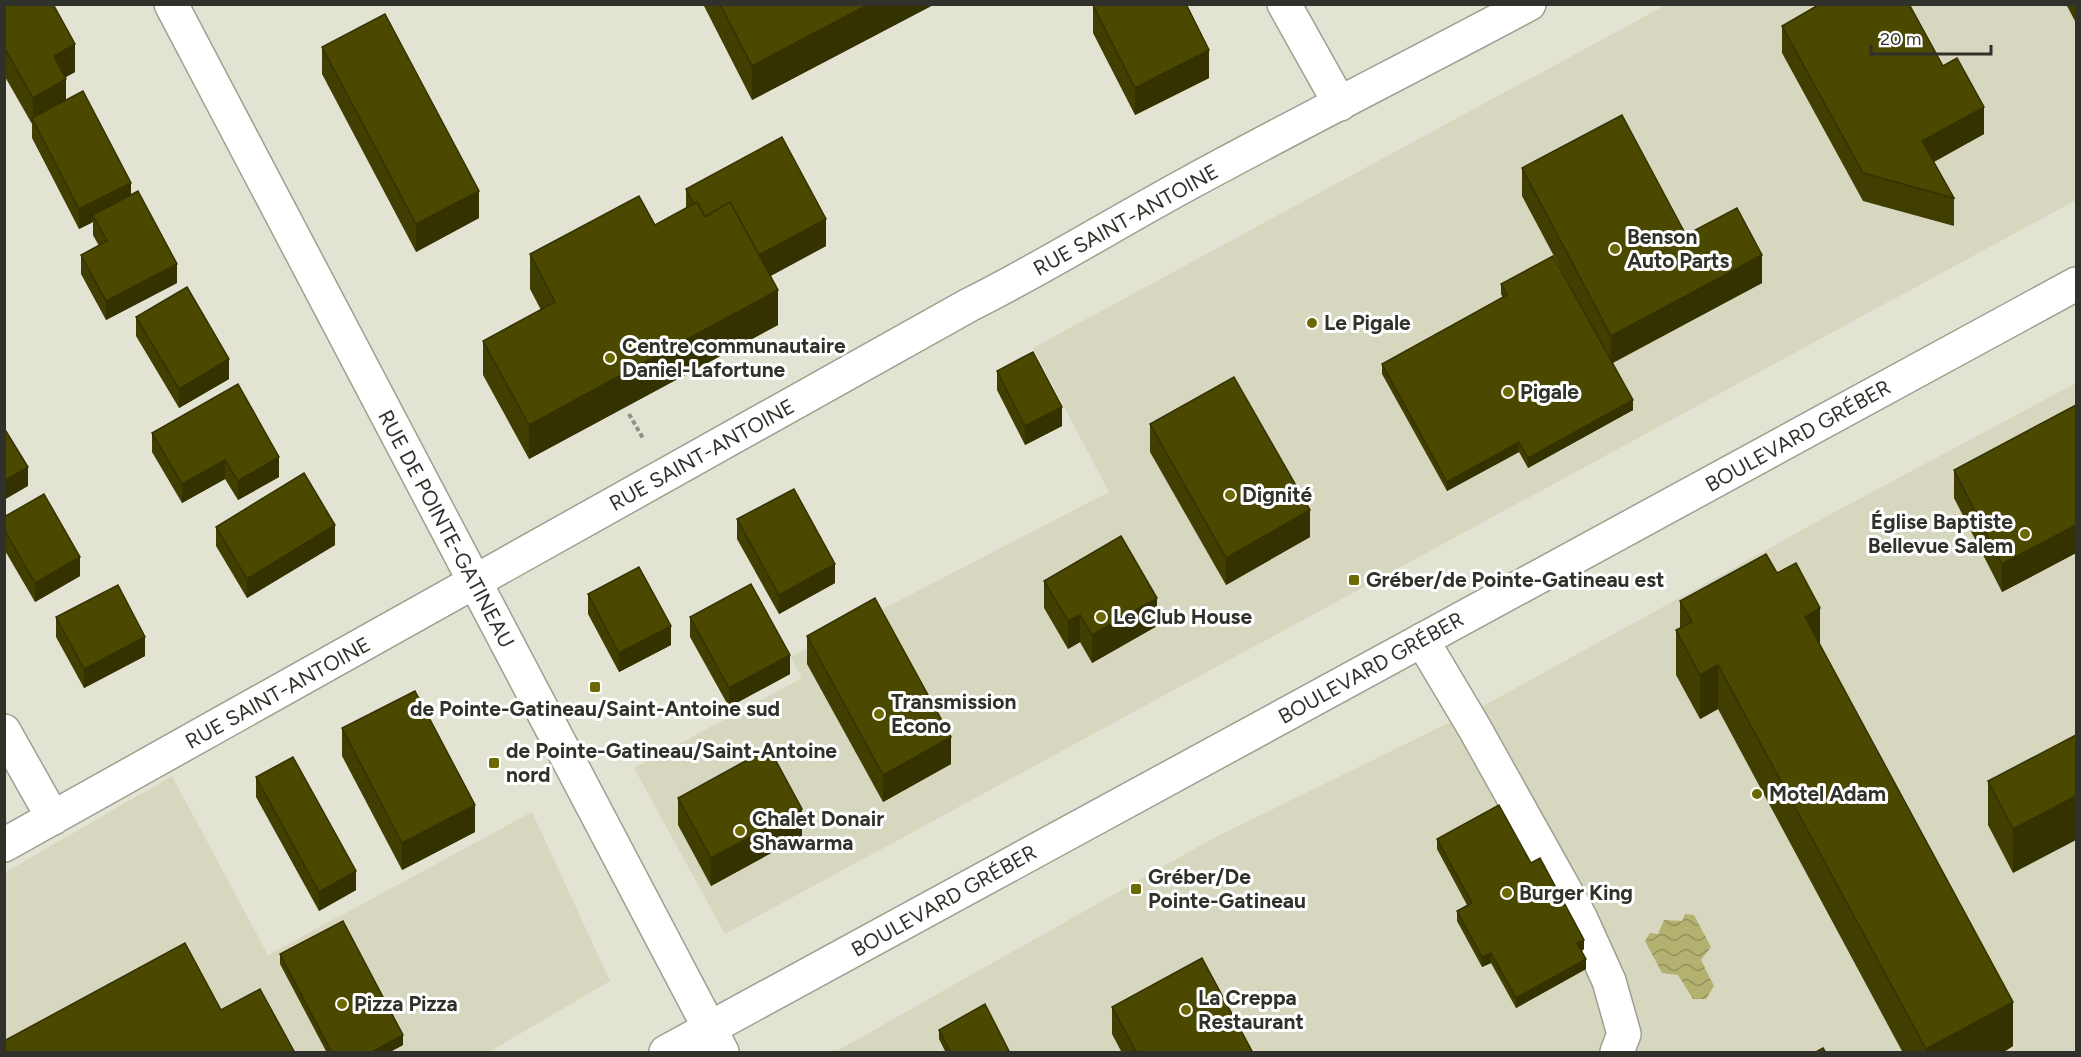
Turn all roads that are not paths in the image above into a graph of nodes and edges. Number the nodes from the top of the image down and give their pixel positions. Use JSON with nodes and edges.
{"nodes":[{"id":1,"x":171,"y":4,"type":"edge"},
{"id":2,"x":1284,"y":4,"type":"edge"},
{"id":3,"x":1529,"y":4,"type":"edge"},
{"id":4,"x":1340,"y":104,"type":"junction"},
{"id":5,"x":2074,"y":290,"type":"edge"},
{"id":6,"x":475,"y":583,"type":"junction"},
{"id":7,"x":1422,"y":640,"type":"junction"},
{"id":8,"x":4,"y":731,"type":"edge"},
{"id":9,"x":53,"y":818,"type":"junction"},
{"id":10,"x":4,"y":845,"type":"edge"},
{"id":11,"x":716,"y":1040,"type":"edge"},
{"id":12,"x":666,"y":1053,"type":"edge"},
{"id":13,"x":1617,"y":1053,"type":"edge"}],
"edges":[{"from":1,"to":6,"type":"street","name":"RUE DE POINTE-GATINEAU"},
{"from":2,"to":4,"type":"street"},
{"from":3,"to":4,"type":"street","name":"RUE SAINT-ANTOINE"},
{"from":4,"to":6,"type":"street","name":"RUE SAINT-ANTOINE"},
{"from":5,"to":7,"type":"street","name":"BOULEVARD GRÉBER"},
{"from":6,"to":9,"type":"street","name":"RUE SAINT-ANTOINE"},
{"from":6,"to":11,"type":"street","name":"RUE DE POINTE-GATINEAU"},
{"from":7,"to":11,"type":"street","name":"BOULEVARD GRÉBER"},
{"from":7,"to":13,"type":"street"},
{"from":8,"to":9,"type":"street"},
{"from":9,"to":10,"type":"street","name":"RUE SAINT-ANTOINE"},
{"from":11,"to":12,"type":"street","name":"BOULEVARD GRÉBER"}]}
